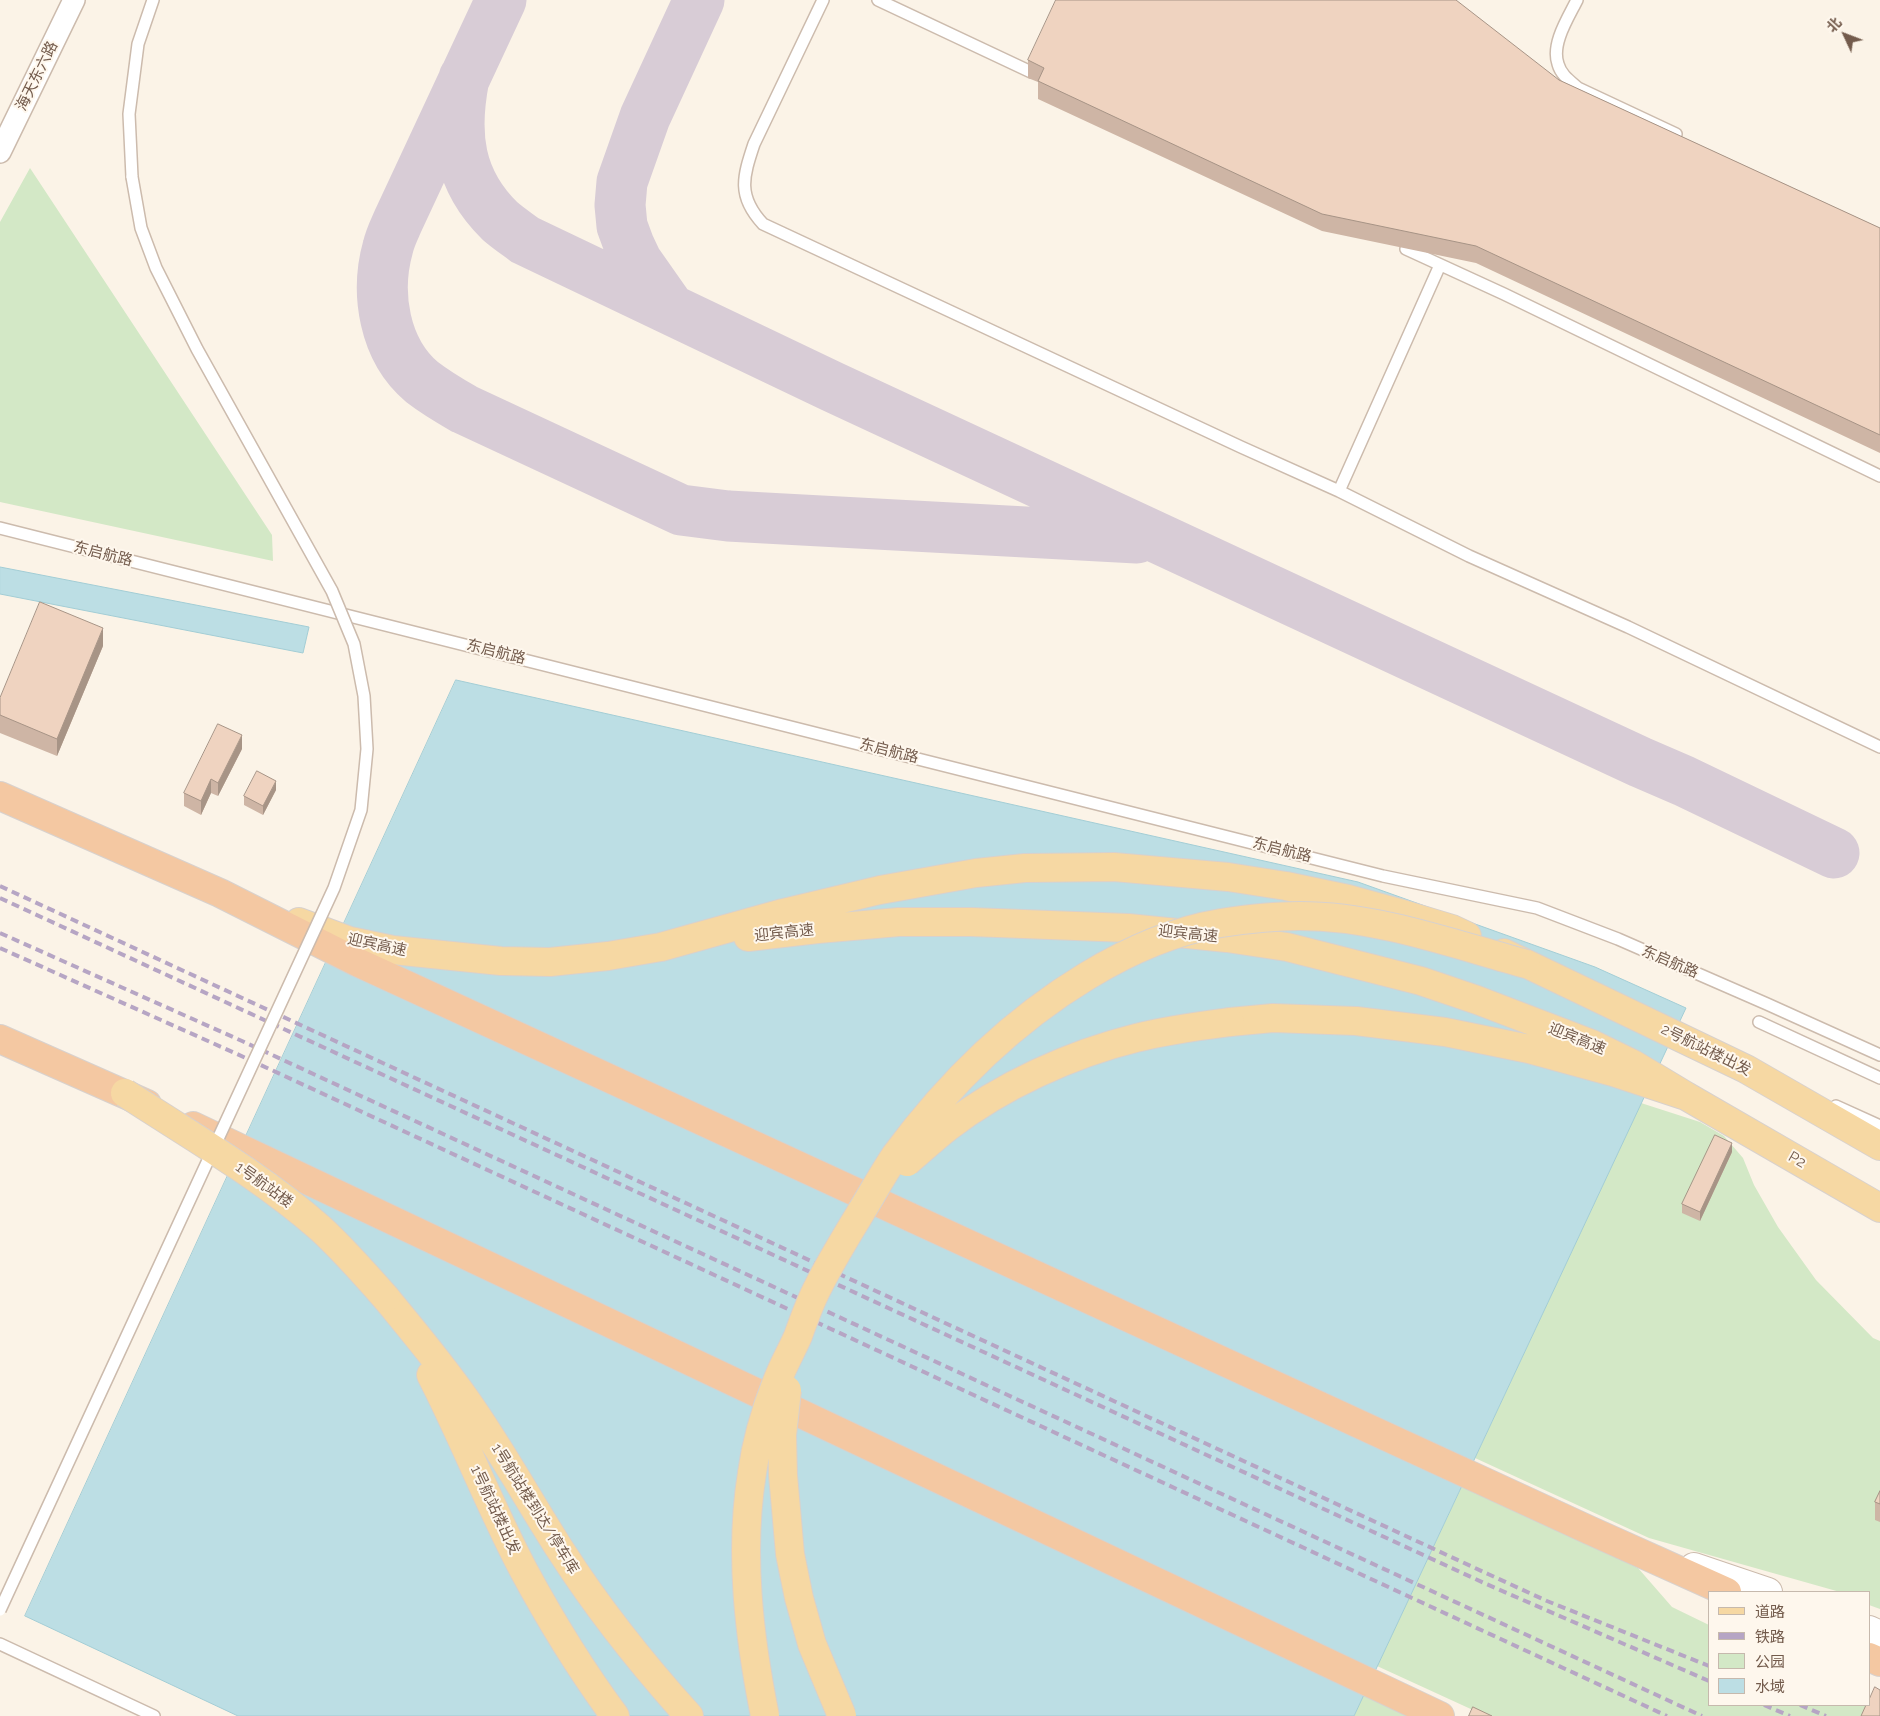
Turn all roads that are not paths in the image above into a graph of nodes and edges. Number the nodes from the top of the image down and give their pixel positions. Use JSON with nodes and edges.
{"nodes":[{"id":1,"x":74,"y":0,"type":"edge"},
{"id":2,"x":153,"y":0,"type":"edge"},
{"id":3,"x":823,"y":0,"type":"edge"},
{"id":4,"x":878,"y":0,"type":"edge"},
{"id":5,"x":1577,"y":0,"type":"edge"},
{"id":6,"x":1031,"y":72,"type":"edge"},
{"id":7,"x":1688,"y":140,"type":"edge"},
{"id":8,"x":0,"y":152,"type":"edge"},
{"id":9,"x":1406,"y":249,"type":"edge"},
{"id":10,"x":1440,"y":264,"type":"junction"},
{"id":11,"x":1880,"y":476,"type":"edge"},
{"id":12,"x":1339,"y":491,"type":"junction"},
{"id":13,"x":0,"y":528,"type":"edge"},
{"id":14,"x":1880,"y":747,"type":"edge"},
{"id":15,"x":0,"y":796,"type":"edge"},
{"id":16,"x":220,"y":893,"type":"junction"},
{"id":17,"x":661,"y":947,"type":"junction"},
{"id":18,"x":1526,"y":964,"type":"junction"},
{"id":19,"x":1759,"y":1022,"type":"dead end"},
{"id":20,"x":0,"y":1039,"type":"edge"},
{"id":21,"x":1880,"y":1055,"type":"edge"},
{"id":22,"x":1746,"y":1068,"type":"junction"},
{"id":23,"x":1880,"y":1078,"type":"edge"},
{"id":24,"x":125,"y":1093,"type":"junction"},
{"id":25,"x":1686,"y":1096,"type":"junction"},
{"id":26,"x":1880,"y":1126,"type":"edge"},
{"id":27,"x":1880,"y":1146,"type":"edge"},
{"id":28,"x":1880,"y":1208,"type":"edge"},
{"id":29,"x":846,"y":1236,"type":"junction"},
{"id":30,"x":386,"y":1298,"type":"junction"},
{"id":31,"x":796,"y":1339,"type":"junction"},
{"id":32,"x":1628,"y":1547,"type":"junction"},
{"id":33,"x":1725,"y":1591,"type":"edge"},
{"id":34,"x":1765,"y":1591,"type":"edge"},
{"id":35,"x":0,"y":1610,"type":"edge"},
{"id":36,"x":1874,"y":1638,"type":"edge"},
{"id":37,"x":0,"y":1644,"type":"edge"},
{"id":38,"x":1880,"y":1662,"type":"edge"},
{"id":39,"x":154,"y":1716,"type":"edge"},
{"id":40,"x":615,"y":1716,"type":"edge"},
{"id":41,"x":689,"y":1716,"type":"edge"},
{"id":42,"x":765,"y":1716,"type":"edge"},
{"id":43,"x":842,"y":1716,"type":"edge"},
{"id":44,"x":1440,"y":1716,"type":"edge"}],
"edges":[{"from":1,"to":8,"type":"street","name":"海天东六路"},
{"from":2,"to":35,"type":"lane","bridge":true},
{"from":3,"to":12,"type":"lane"},
{"from":4,"to":6,"type":"lane"},
{"from":5,"to":7,"type":"lane"},
{"from":9,"to":10,"type":"lane"},
{"from":10,"to":11,"type":"lane"},
{"from":10,"to":12,"type":"lane"},
{"from":12,"to":14,"type":"lane"},
{"from":13,"to":21,"type":"lane","name":"东启航路"},
{"from":15,"to":16,"type":"highway"},
{"from":16,"to":17,"type":"main road","name":"迎宾高速"},
{"from":16,"to":32,"type":"highway","bridge":true},
{"from":17,"to":18,"type":"main road","name":"迎宾高速","bridge":true},
{"from":17,"to":25,"type":"main road","name":"迎宾高速","bridge":true},
{"from":18,"to":22,"type":"main road","name":"2号航站楼出发"},
{"from":18,"to":29,"type":"main road","bridge":true},
{"from":19,"to":23,"type":"lane"},
{"from":20,"to":24,"type":"highway"},
{"from":22,"to":26,"type":"lane"},
{"from":22,"to":27,"type":"main road","name":"2号航站楼出发"},
{"from":24,"to":30,"type":"main road","name":"1号航站楼","bridge":true},
{"from":24,"to":44,"type":"highway","bridge":true},
{"from":25,"to":28,"type":"main road","name":"P2"},
{"from":25,"to":29,"type":"main road","bridge":true},
{"from":29,"to":31,"type":"main road","bridge":true},
{"from":30,"to":40,"type":"main road","name":"1号航站楼出发"},
{"from":30,"to":41,"type":"main road","name":"1号航站楼到达/停车库"},
{"from":31,"to":42,"type":"main road","bridge":true},
{"from":31,"to":43,"type":"main road","bridge":true},
{"from":32,"to":33,"type":"highway"},
{"from":32,"to":34,"type":"street"},
{"from":36,"to":38,"type":"highway"},
{"from":37,"to":39,"type":"lane"}]}
